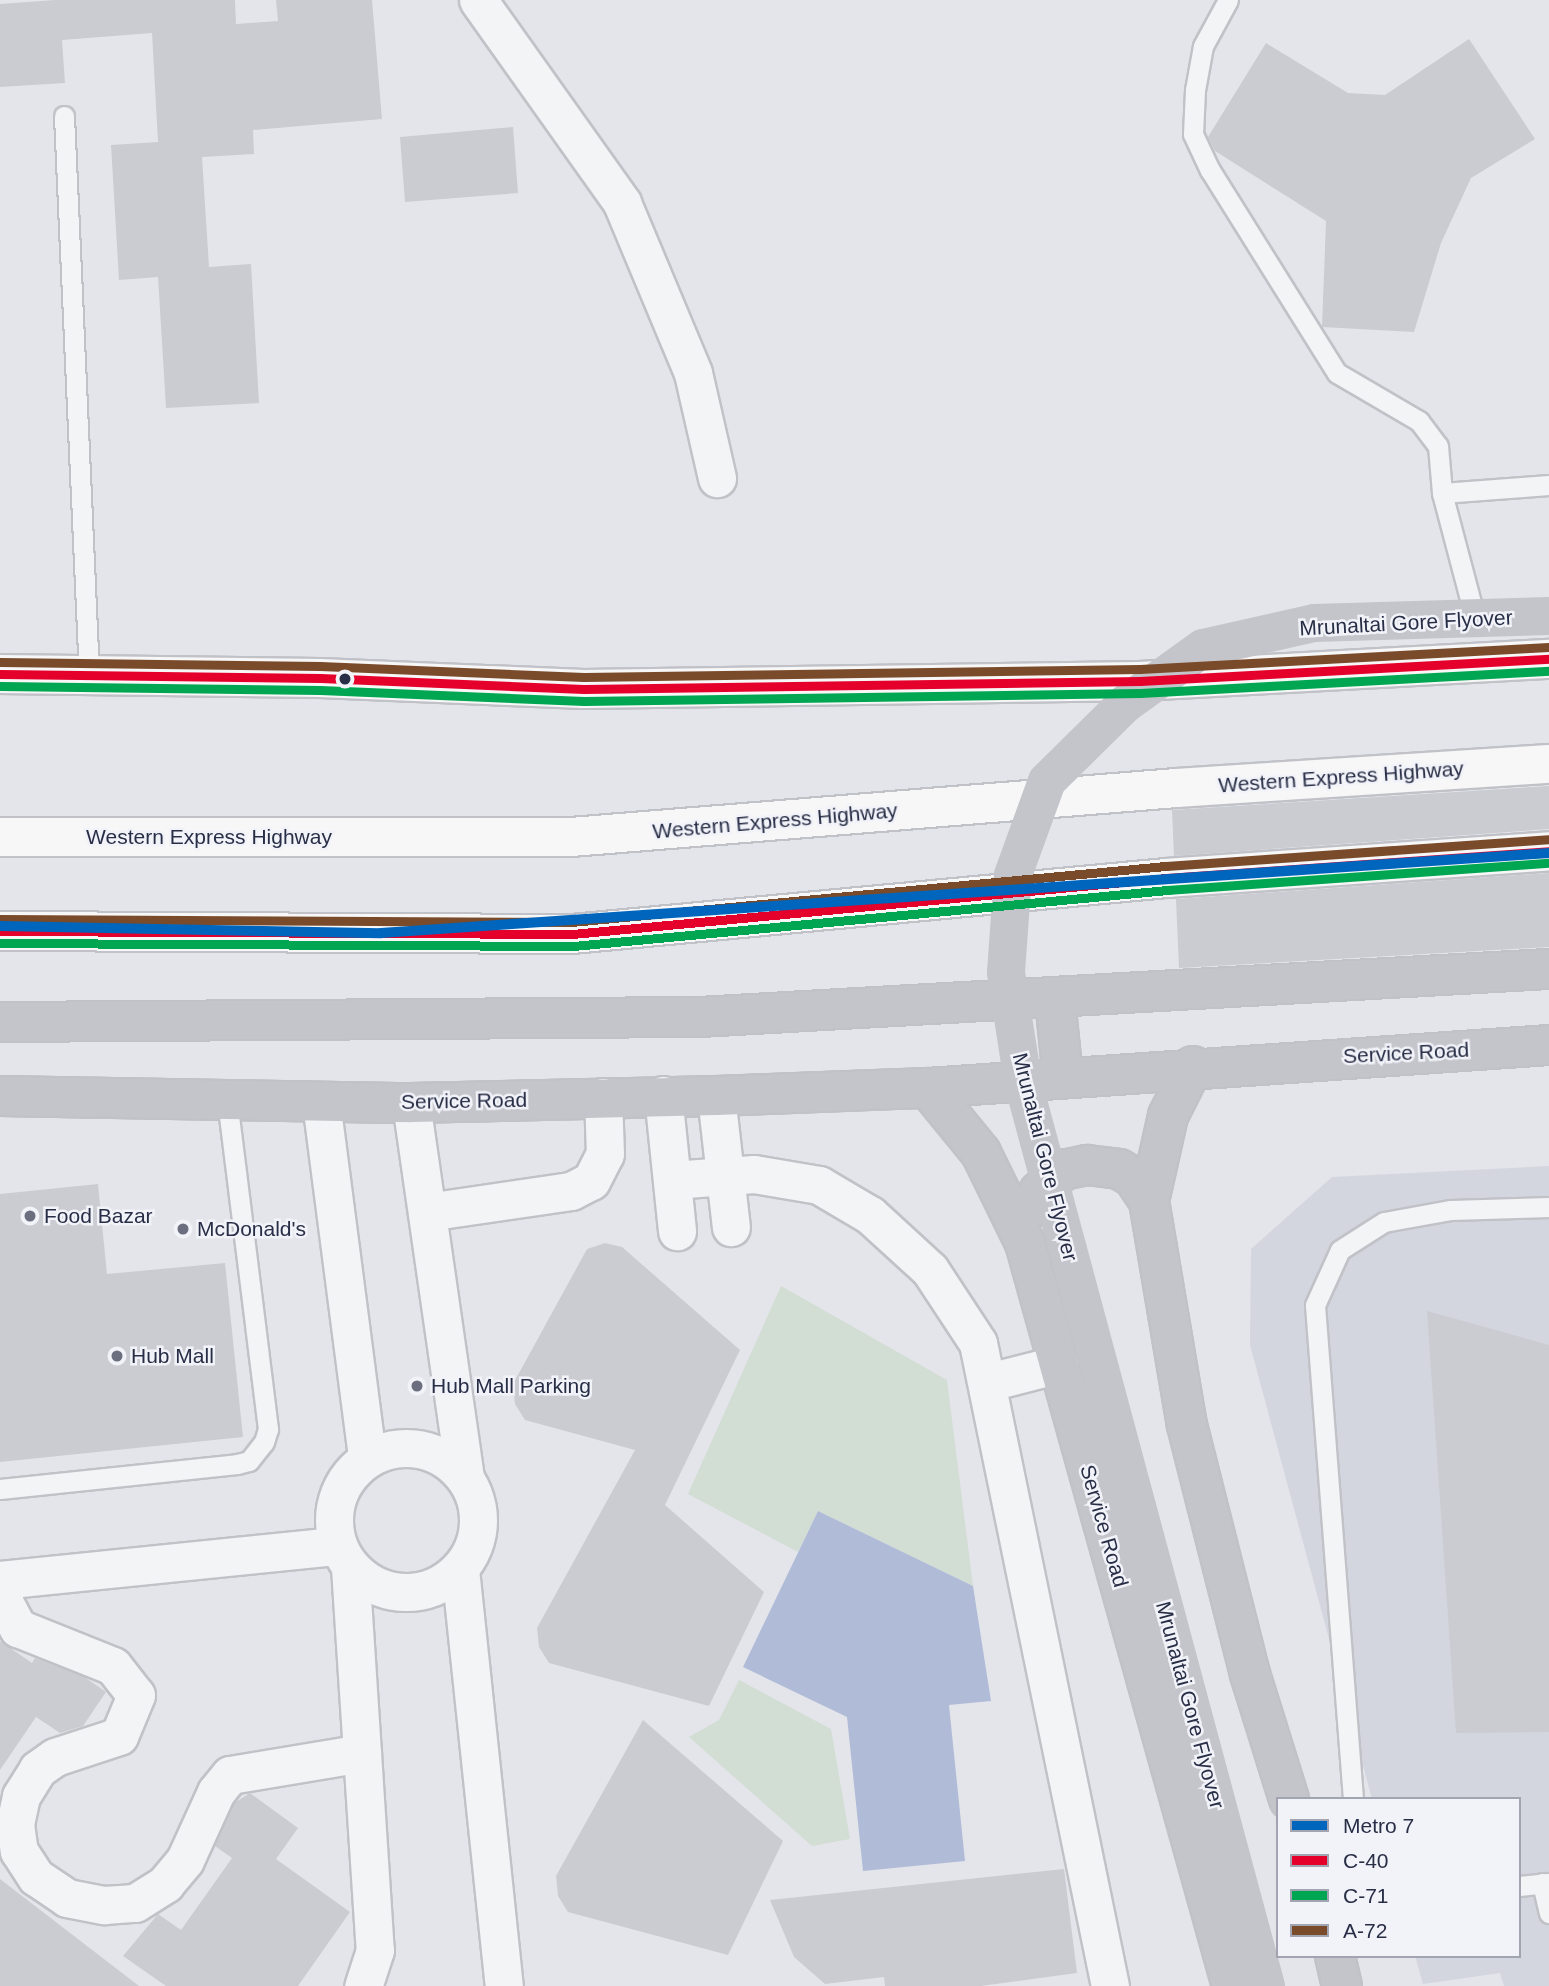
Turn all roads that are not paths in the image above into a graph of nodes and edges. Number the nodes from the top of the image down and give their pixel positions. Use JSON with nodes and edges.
{"nodes":[{"id":1,"x":478,"y":0,"type":"edge"},
{"id":2,"x":1228,"y":0,"type":"edge"},
{"id":3,"x":64,"y":116,"type":"dead end"},
{"id":4,"x":717,"y":478,"type":"dead end"},
{"id":5,"x":1549,"y":485,"type":"edge"},
{"id":6,"x":1442,"y":493,"type":"junction"},
{"id":7,"x":1549,"y":616,"type":"edge"},
{"id":8,"x":1475,"y":618,"type":"junction"},
{"id":9,"x":1549,"y":659,"type":"edge"},
{"id":10,"x":0,"y":674,"type":"edge"},
{"id":11,"x":89,"y":675,"type":"junction"},
{"id":12,"x":1549,"y":764,"type":"edge"},
{"id":13,"x":0,"y":837,"type":"edge"},
{"id":14,"x":1549,"y":851,"type":"edge"},
{"id":15,"x":0,"y":932,"type":"edge"},
{"id":16,"x":1549,"y":969,"type":"edge"},
{"id":17,"x":1055,"y":1000,"type":"junction"},
{"id":18,"x":0,"y":1022,"type":"edge"},
{"id":19,"x":1549,"y":1045,"type":"edge"},
{"id":20,"x":1193,"y":1066,"type":"junction"},
{"id":21,"x":1063,"y":1077,"type":"junction"},
{"id":22,"x":928,"y":1088,"type":"junction"},
{"id":23,"x":663,"y":1095,"type":"junction"},
{"id":24,"x":0,"y":1096,"type":"edge"},
{"id":25,"x":716,"y":1096,"type":"junction"},
{"id":26,"x":603,"y":1097,"type":"junction"},
{"id":27,"x":227,"y":1100,"type":"junction"},
{"id":28,"x":321,"y":1102,"type":"junction"},
{"id":29,"x":411,"y":1103,"type":"junction"},
{"id":30,"x":725,"y":1175,"type":"junction"},
{"id":31,"x":672,"y":1180,"type":"junction"},
{"id":32,"x":1149,"y":1201,"type":"junction"},
{"id":33,"x":1549,"y":1207,"type":"edge"},
{"id":34,"x":427,"y":1212,"type":"junction"},
{"id":35,"x":731,"y":1227,"type":"dead end"},
{"id":36,"x":677,"y":1231,"type":"dead end"},
{"id":37,"x":1025,"y":1243,"type":"junction"},
{"id":38,"x":1059,"y":1364,"type":"junction"},
{"id":39,"x":989,"y":1381,"type":"junction"},
{"id":40,"x":367,"y":1458,"type":"junction"},
{"id":41,"x":464,"y":1477,"type":"junction"},
{"id":42,"x":0,"y":1489,"type":"edge"},
{"id":43,"x":344,"y":1557,"type":"junction"},
{"id":44,"x":460,"y":1569,"type":"junction"},
{"id":45,"x":2,"y":1580,"type":"edge"},
{"id":46,"x":362,"y":1754,"type":"junction"},
{"id":47,"x":1288,"y":1797,"type":"edge"},
{"id":48,"x":1353,"y":1797,"type":"edge"},
{"id":49,"x":1545,"y":1883,"type":"edge"},
{"id":50,"x":1521,"y":1885,"type":"edge"},
{"id":51,"x":1549,"y":1913,"type":"edge"},
{"id":52,"x":1335,"y":1958,"type":"edge"},
{"id":53,"x":363,"y":1986,"type":"edge"},
{"id":54,"x":504,"y":1986,"type":"edge"},
{"id":55,"x":1110,"y":1986,"type":"edge"},
{"id":56,"x":1232,"y":1986,"type":"edge"},
{"id":57,"x":1266,"y":1986,"type":"edge"},
{"id":58,"x":1342,"y":1986,"type":"edge"}],
"edges":[{"from":1,"to":4,"type":"street"},
{"from":2,"to":6,"type":"lane"},
{"from":3,"to":11,"type":"lane"},
{"from":5,"to":6,"type":"lane"},
{"from":6,"to":8,"type":"lane"},
{"from":7,"to":8,"type":"main road","name":"Mrunaltai Gore Flyover","bridge":true},
{"from":8,"to":57,"type":"main road","name":"Mrunaltai Gore Flyover","bridge":true},
{"from":9,"to":11,"type":"highway"},
{"from":10,"to":11,"type":"highway"},
{"from":12,"to":13,"type":"highway","name":"Western Express Highway"},
{"from":14,"to":15,"type":"highway"},
{"from":16,"to":17,"type":"main road"},
{"from":17,"to":18,"type":"main road"},
{"from":17,"to":21,"type":"main road"},
{"from":19,"to":20,"type":"main road","name":"Service Road"},
{"from":20,"to":21,"type":"main road","name":"Service Road"},
{"from":20,"to":32,"type":"main road"},
{"from":21,"to":22,"type":"main road","name":"Service Road"},
{"from":22,"to":25,"type":"main road","name":"Service Road"},
{"from":22,"to":37,"type":"main road","name":"Service Road"},
{"from":23,"to":25,"type":"main road","name":"Service Road"},
{"from":23,"to":26,"type":"main road","name":"Service Road"},
{"from":23,"to":31,"type":"street"},
{"from":24,"to":27,"type":"main road","name":"Service Road"},
{"from":25,"to":30,"type":"street"},
{"from":26,"to":29,"type":"main road","name":"Service Road"},
{"from":26,"to":34,"type":"street"},
{"from":27,"to":28,"type":"main road","name":"Service Road"},
{"from":27,"to":42,"type":"lane"},
{"from":28,"to":29,"type":"main road","name":"Service Road"},
{"from":28,"to":40,"type":"street"},
{"from":29,"to":34,"type":"street"},
{"from":30,"to":31,"type":"street"},
{"from":30,"to":35,"type":"street"},
{"from":30,"to":39,"type":"street"},
{"from":31,"to":36,"type":"street"},
{"from":32,"to":37,"type":"main road"},
{"from":32,"to":47,"type":"main road"},
{"from":33,"to":48,"type":"lane"},
{"from":34,"to":41,"type":"street"},
{"from":37,"to":38,"type":"main road","name":"Service Road"},
{"from":38,"to":39,"type":"street"},
{"from":38,"to":56,"type":"main road","name":"Service Road"},
{"from":39,"to":55,"type":"street"},
{"from":40,"to":41,"type":"street"},
{"from":40,"to":43,"type":"street"},
{"from":41,"to":44,"type":"street"},
{"from":43,"to":44,"type":"street"},
{"from":43,"to":45,"type":"street"},
{"from":43,"to":46,"type":"street"},
{"from":44,"to":54,"type":"street"},
{"from":45,"to":46,"type":"street"},
{"from":46,"to":53,"type":"street"},
{"from":49,"to":50,"type":"lane"},
{"from":49,"to":51,"type":"lane"},
{"from":52,"to":58,"type":"main road"}]}
